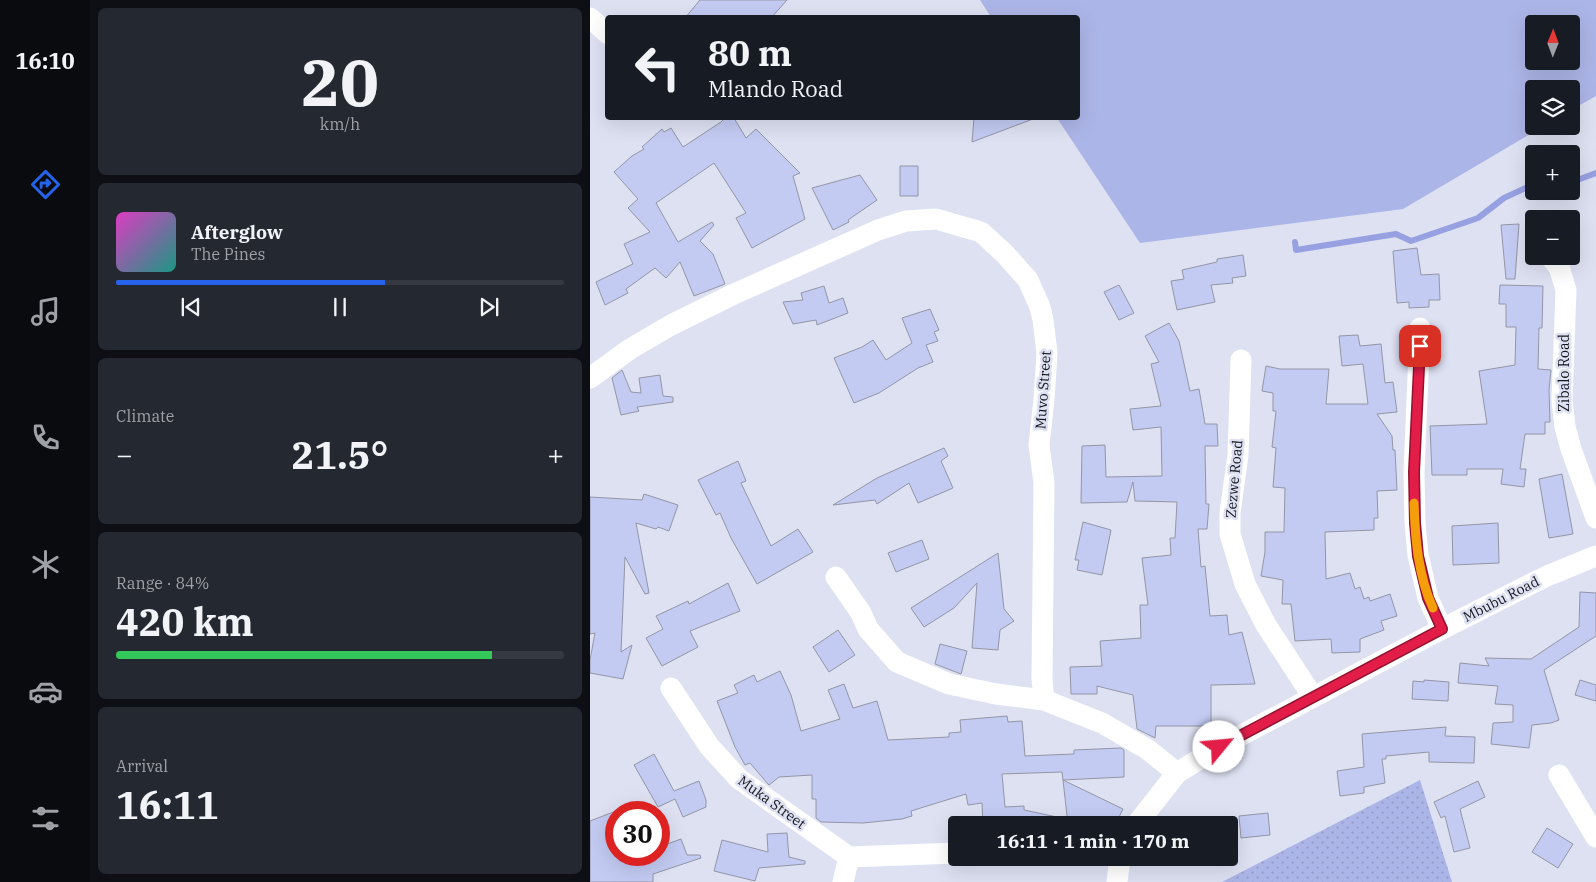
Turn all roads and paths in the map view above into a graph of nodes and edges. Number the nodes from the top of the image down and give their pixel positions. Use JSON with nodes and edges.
{"nodes":[{"id":1,"x":590,"y":18,"type":"edge"},
{"id":2,"x":605,"y":31,"type":"edge"},
{"id":3,"x":1557,"y":265,"type":"edge"},
{"id":4,"x":1420,"y":328,"type":"dead end"},
{"id":5,"x":1241,"y":360,"type":"dead end"},
{"id":6,"x":590,"y":378,"type":"edge"},
{"id":7,"x":1596,"y":518,"type":"edge"},
{"id":8,"x":1596,"y":556,"type":"edge"},
{"id":9,"x":836,"y":576,"type":"dead end"},
{"id":10,"x":1442,"y":629,"type":"junction"},
{"id":11,"x":671,"y":688,"type":"dead end"},
{"id":12,"x":1313,"y":697,"type":"junction"},
{"id":13,"x":1044,"y":700,"type":"junction"},
{"id":14,"x":1177,"y":773,"type":"junction"},
{"id":15,"x":1559,"y":774,"type":"dead end"},
{"id":16,"x":1143,"y":816,"type":"edge"},
{"id":17,"x":1596,"y":836,"type":"edge"},
{"id":18,"x":948,"y":853,"type":"edge"},
{"id":19,"x":849,"y":857,"type":"junction"},
{"id":20,"x":1119,"y":866,"type":"edge"},
{"id":21,"x":843,"y":882,"type":"edge"},
{"id":22,"x":1117,"y":882,"type":"edge"}],
"edges":[{"from":1,"to":2,"type":"street"},
{"from":3,"to":7,"type":"street","name":"Zibalo Road"},
{"from":4,"to":10,"type":"street"},
{"from":5,"to":12,"type":"street","name":"Zezwe Road"},
{"from":6,"to":13,"type":"street","name":"Muvo Street"},
{"from":8,"to":10,"type":"street","name":"Mbubu Road"},
{"from":9,"to":13,"type":"street"},
{"from":10,"to":12,"type":"street","name":"Mbubu Road"},
{"from":11,"to":19,"type":"street","name":"Muka Street"},
{"from":12,"to":14,"type":"street","name":"Mbubu Road"},
{"from":13,"to":14,"type":"street"},
{"from":14,"to":16,"type":"street","name":"Mbubu Road"},
{"from":15,"to":17,"type":"street"},
{"from":18,"to":19,"type":"street"},
{"from":19,"to":21,"type":"street"},
{"from":20,"to":22,"type":"street"}]}
